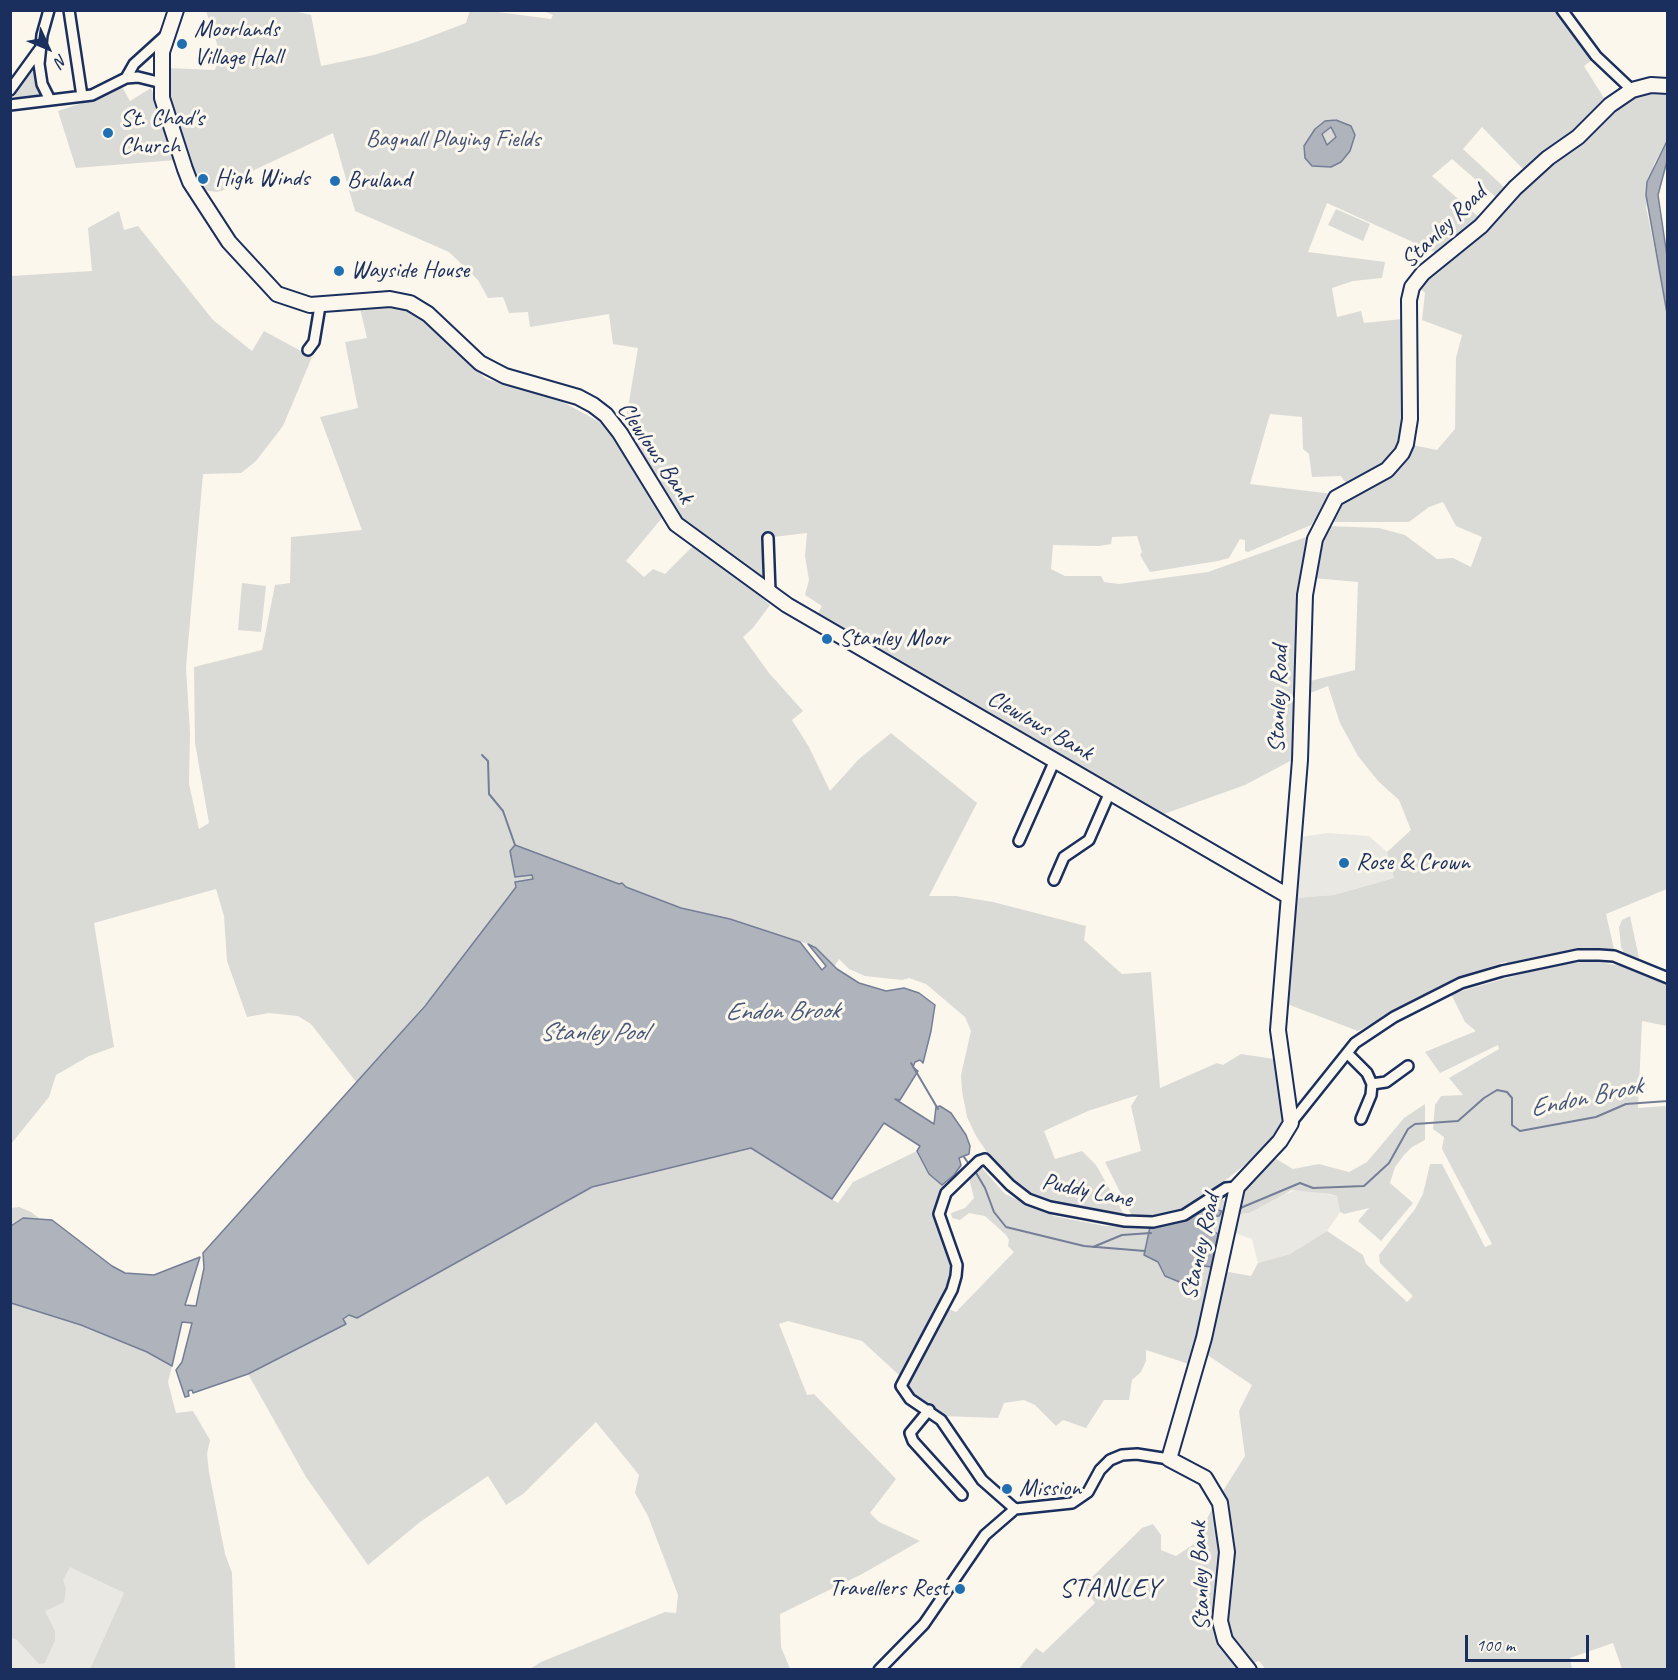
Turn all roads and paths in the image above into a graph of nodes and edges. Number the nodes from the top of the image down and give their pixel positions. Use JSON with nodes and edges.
{"nodes":[{"id":1,"x":49,"y":10,"type":"edge"},
{"id":2,"x":69,"y":10,"type":"edge"},
{"id":3,"x":176,"y":10,"type":"edge"},
{"id":4,"x":1562,"y":10,"type":"edge"},
{"id":5,"x":166,"y":35,"type":"junction"},
{"id":6,"x":40,"y":48,"type":"junction"},
{"id":7,"x":126,"y":78,"type":"junction"},
{"id":8,"x":162,"y":83,"type":"junction"},
{"id":9,"x":1668,"y":86,"type":"edge"},
{"id":10,"x":10,"y":90,"type":"edge"},
{"id":11,"x":1632,"y":90,"type":"junction"},
{"id":12,"x":82,"y":96,"type":"junction"},
{"id":13,"x":50,"y":100,"type":"junction"},
{"id":14,"x":10,"y":105,"type":"edge"},
{"id":15,"x":320,"y":306,"type":"junction"},
{"id":16,"x":308,"y":350,"type":"dead end"},
{"id":17,"x":768,"y":538,"type":"dead end"},
{"id":18,"x":770,"y":592,"type":"junction"},
{"id":19,"x":1056,"y":760,"type":"junction"},
{"id":20,"x":1110,"y":792,"type":"junction"},
{"id":21,"x":1018,"y":841,"type":"dead end"},
{"id":22,"x":1054,"y":880,"type":"dead end"},
{"id":23,"x":1288,"y":896,"type":"junction"},
{"id":24,"x":1668,"y":978,"type":"edge"},
{"id":25,"x":1347,"y":1053,"type":"junction"},
{"id":26,"x":1408,"y":1066,"type":"dead end"},
{"id":27,"x":1372,"y":1084,"type":"junction"},
{"id":28,"x":1361,"y":1119,"type":"dead end"},
{"id":29,"x":1291,"y":1123,"type":"junction"},
{"id":30,"x":1237,"y":1187,"type":"junction"},
{"id":31,"x":929,"y":1410,"type":"junction"},
{"id":32,"x":1169,"y":1459,"type":"junction"},
{"id":33,"x":962,"y":1495,"type":"dead end"},
{"id":34,"x":1015,"y":1509,"type":"junction"},
{"id":35,"x":879,"y":1670,"type":"edge"},
{"id":36,"x":1249,"y":1670,"type":"edge"}],
"edges":[{"from":1,"to":6,"type":"street"},
{"from":2,"to":12,"type":"street"},
{"from":3,"to":5,"type":"street","name":"Clewlows Bank"},
{"from":4,"to":11,"type":"street"},
{"from":5,"to":7,"type":"street"},
{"from":5,"to":8,"type":"street","name":"Clewlows Bank"},
{"from":6,"to":10,"type":"street"},
{"from":6,"to":13,"type":"street"},
{"from":7,"to":8,"type":"street"},
{"from":7,"to":12,"type":"street"},
{"from":8,"to":15,"type":"street","name":"Clewlows Bank"},
{"from":9,"to":11,"type":"street","name":"Stanley Road"},
{"from":11,"to":23,"type":"street","name":"Stanley Road"},
{"from":12,"to":13,"type":"street"},
{"from":13,"to":14,"type":"street"},
{"from":15,"to":16,"type":"street"},
{"from":15,"to":18,"type":"street","name":"Clewlows Bank"},
{"from":17,"to":18,"type":"street"},
{"from":18,"to":19,"type":"street","name":"Clewlows Bank"},
{"from":19,"to":20,"type":"street","name":"Clewlows Bank"},
{"from":19,"to":21,"type":"street"},
{"from":20,"to":22,"type":"street"},
{"from":20,"to":23,"type":"street","name":"Clewlows Bank"},
{"from":23,"to":29,"type":"street","name":"Stanley Road"},
{"from":24,"to":25,"type":"street"},
{"from":25,"to":27,"type":"street"},
{"from":25,"to":29,"type":"street"},
{"from":26,"to":27,"type":"street"},
{"from":27,"to":28,"type":"street"},
{"from":29,"to":30,"type":"street","name":"Stanley Road"},
{"from":30,"to":31,"type":"street","name":"Puddy Lane"},
{"from":30,"to":32,"type":"street","name":"Stanley Road"},
{"from":31,"to":33,"type":"street"},
{"from":31,"to":34,"type":"street","name":"Puddy Lane"},
{"from":32,"to":34,"type":"street","name":"Stanley Bank"},
{"from":32,"to":36,"type":"street","name":"Stanley Bank"},
{"from":34,"to":35,"type":"street"}]}
